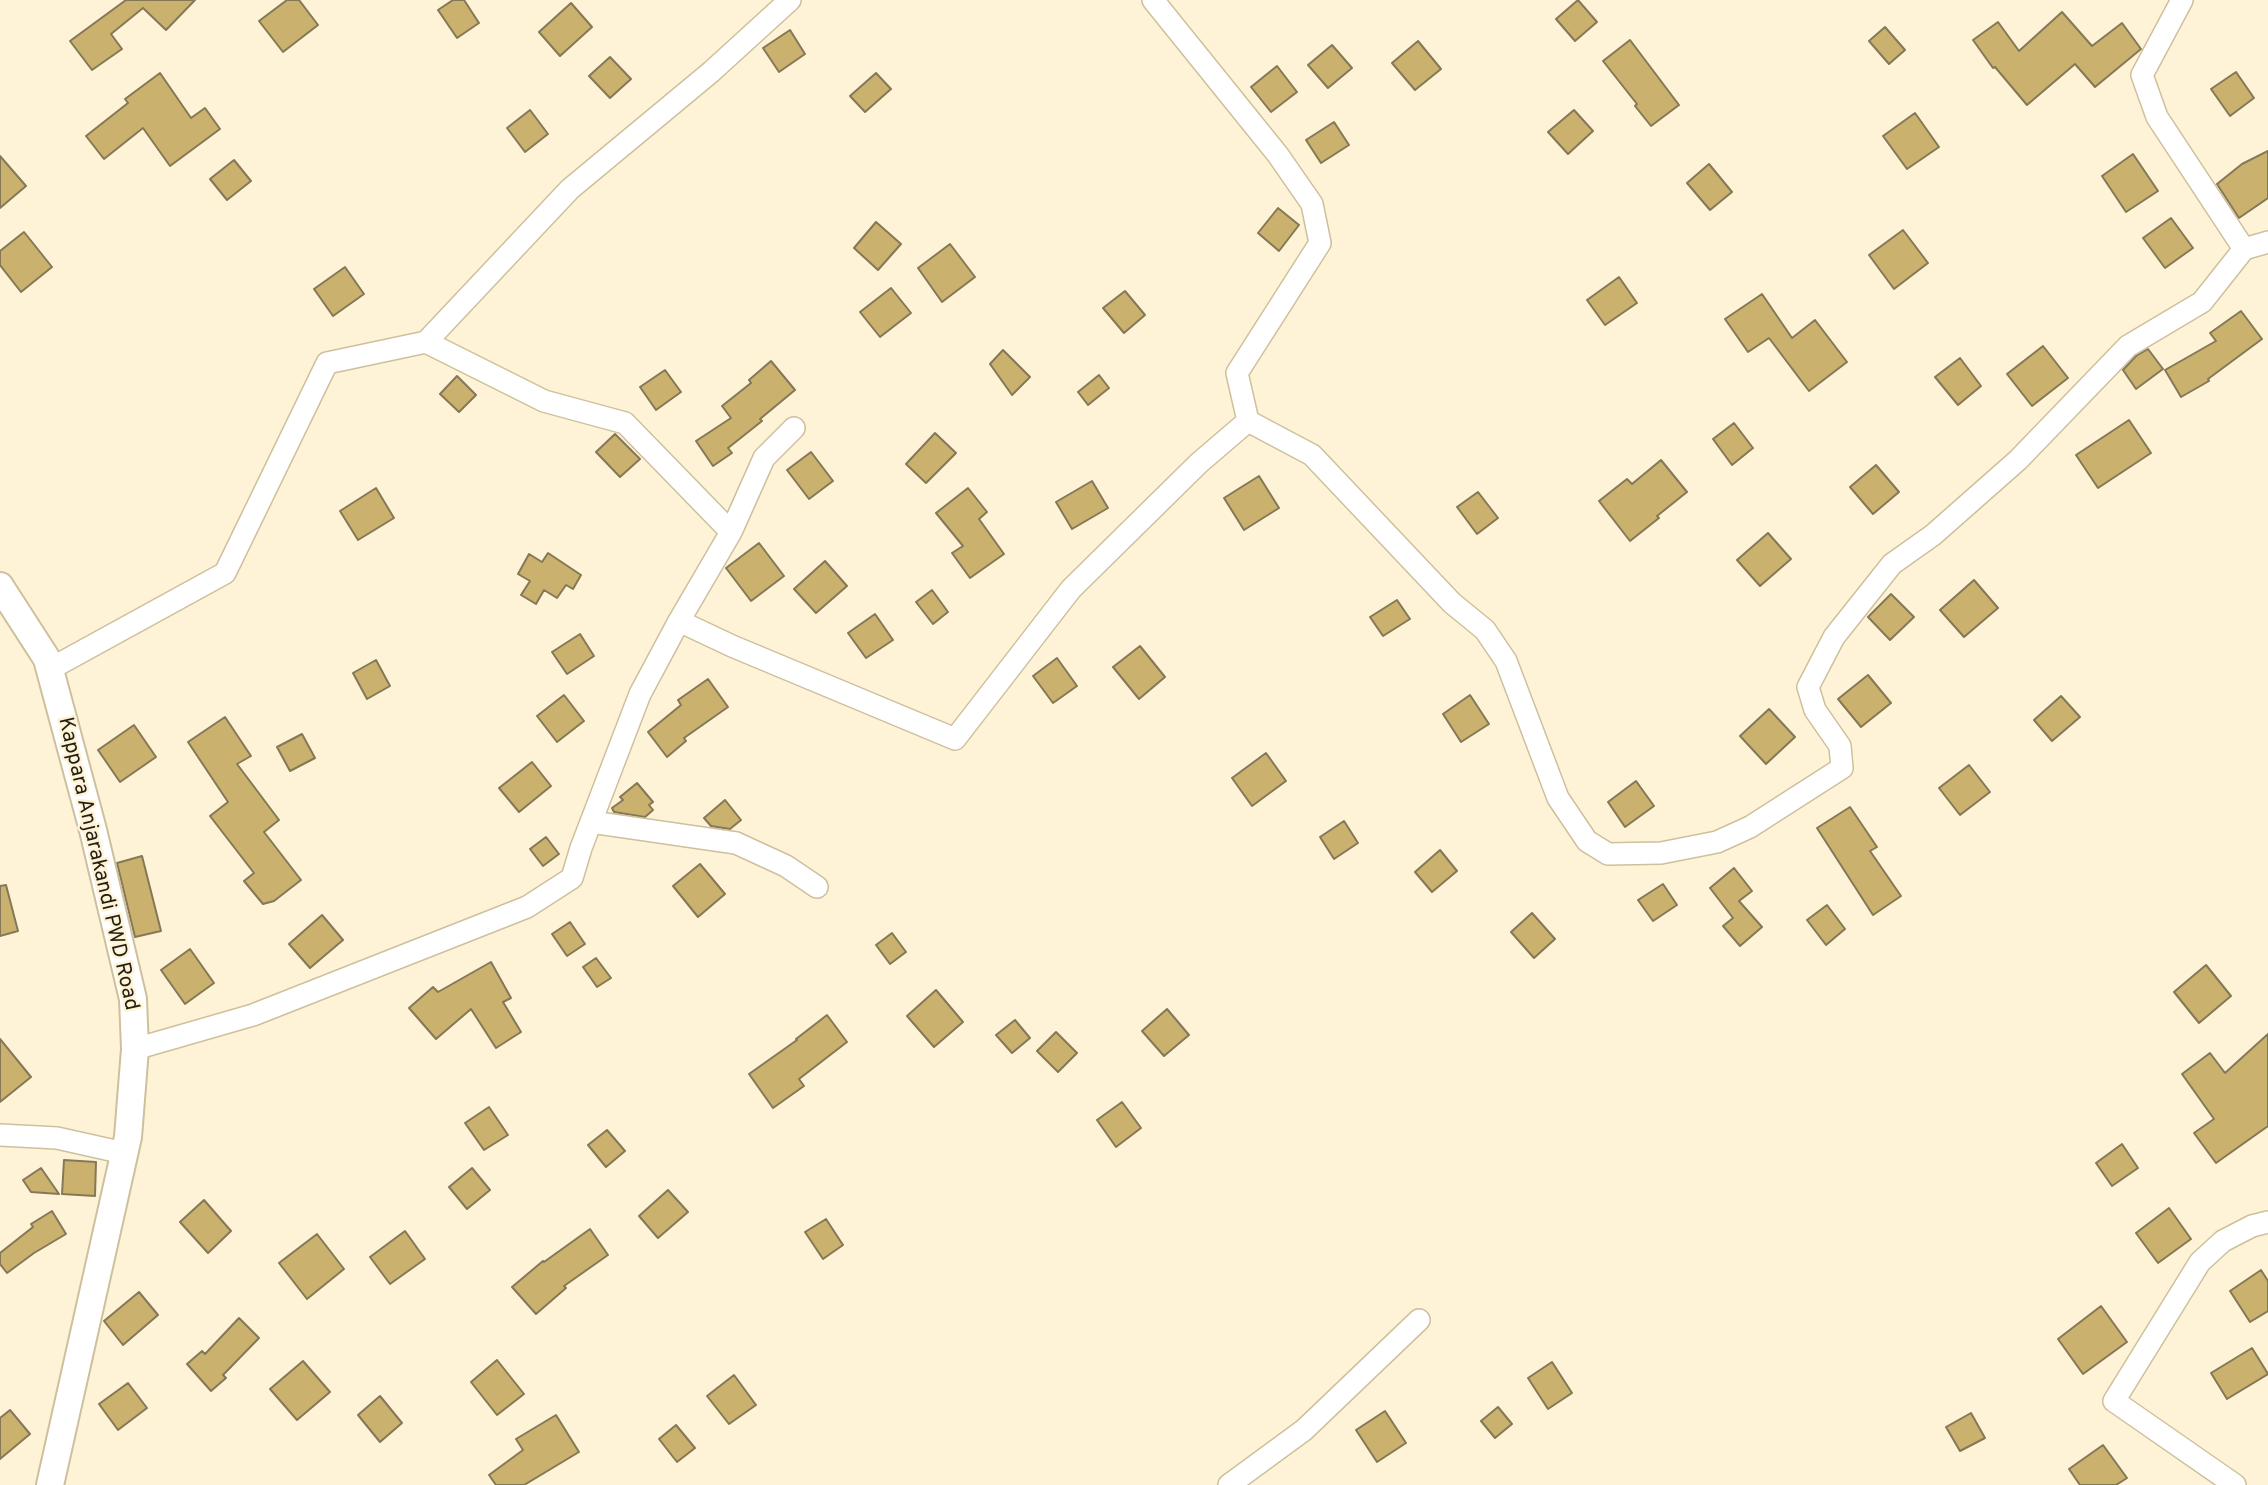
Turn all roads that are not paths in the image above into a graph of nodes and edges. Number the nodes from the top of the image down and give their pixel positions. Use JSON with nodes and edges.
{"nodes":[{"id":1,"x":790,"y":0,"type":"edge"},
{"id":2,"x":1153,"y":0,"type":"edge"},
{"id":3,"x":2182,"y":0,"type":"edge"},
{"id":4,"x":2268,"y":242,"type":"edge"},
{"id":5,"x":2244,"y":249,"type":"junction"},
{"id":6,"x":426,"y":342,"type":"junction"},
{"id":7,"x":1248,"y":421,"type":"junction"},
{"id":8,"x":794,"y":428,"type":"dead end"},
{"id":9,"x":731,"y":531,"type":"junction"},
{"id":10,"x":3,"y":597,"type":"edge"},
{"id":11,"x":679,"y":621,"type":"junction"},
{"id":12,"x":50,"y":669,"type":"junction"},
{"id":13,"x":591,"y":822,"type":"junction"},
{"id":14,"x":817,"y":887,"type":"dead end"},
{"id":15,"x":135,"y":1049,"type":"junction"},
{"id":16,"x":0,"y":1135,"type":"edge"},
{"id":17,"x":126,"y":1149,"type":"junction"},
{"id":18,"x":2268,"y":1222,"type":"edge"},
{"id":19,"x":1419,"y":1320,"type":"dead end"},
{"id":20,"x":50,"y":1485,"type":"edge"},
{"id":21,"x":1229,"y":1485,"type":"edge"},
{"id":22,"x":2235,"y":1485,"type":"edge"}],
"edges":[{"from":1,"to":6,"type":"street"},
{"from":2,"to":7,"type":"street"},
{"from":3,"to":5,"type":"street"},
{"from":4,"to":5,"type":"street"},
{"from":5,"to":7,"type":"street"},
{"from":6,"to":9,"type":"street"},
{"from":6,"to":12,"type":"street"},
{"from":7,"to":11,"type":"street"},
{"from":8,"to":9,"type":"street"},
{"from":9,"to":11,"type":"street"},
{"from":10,"to":12,"type":"main road","name":"Kappara Anjarakandi PWD Road"},
{"from":11,"to":13,"type":"street"},
{"from":12,"to":15,"type":"main road","name":"Kappara Anjarakandi PWD Road"},
{"from":13,"to":14,"type":"street"},
{"from":13,"to":15,"type":"street"},
{"from":15,"to":17,"type":"main road","name":"Kappara Anjarakandi PWD Road"},
{"from":16,"to":17,"type":"street"},
{"from":17,"to":20,"type":"main road","name":"Kappara Anjarakandi PWD Road"},
{"from":18,"to":22,"type":"street"},
{"from":19,"to":21,"type":"street"}]}
